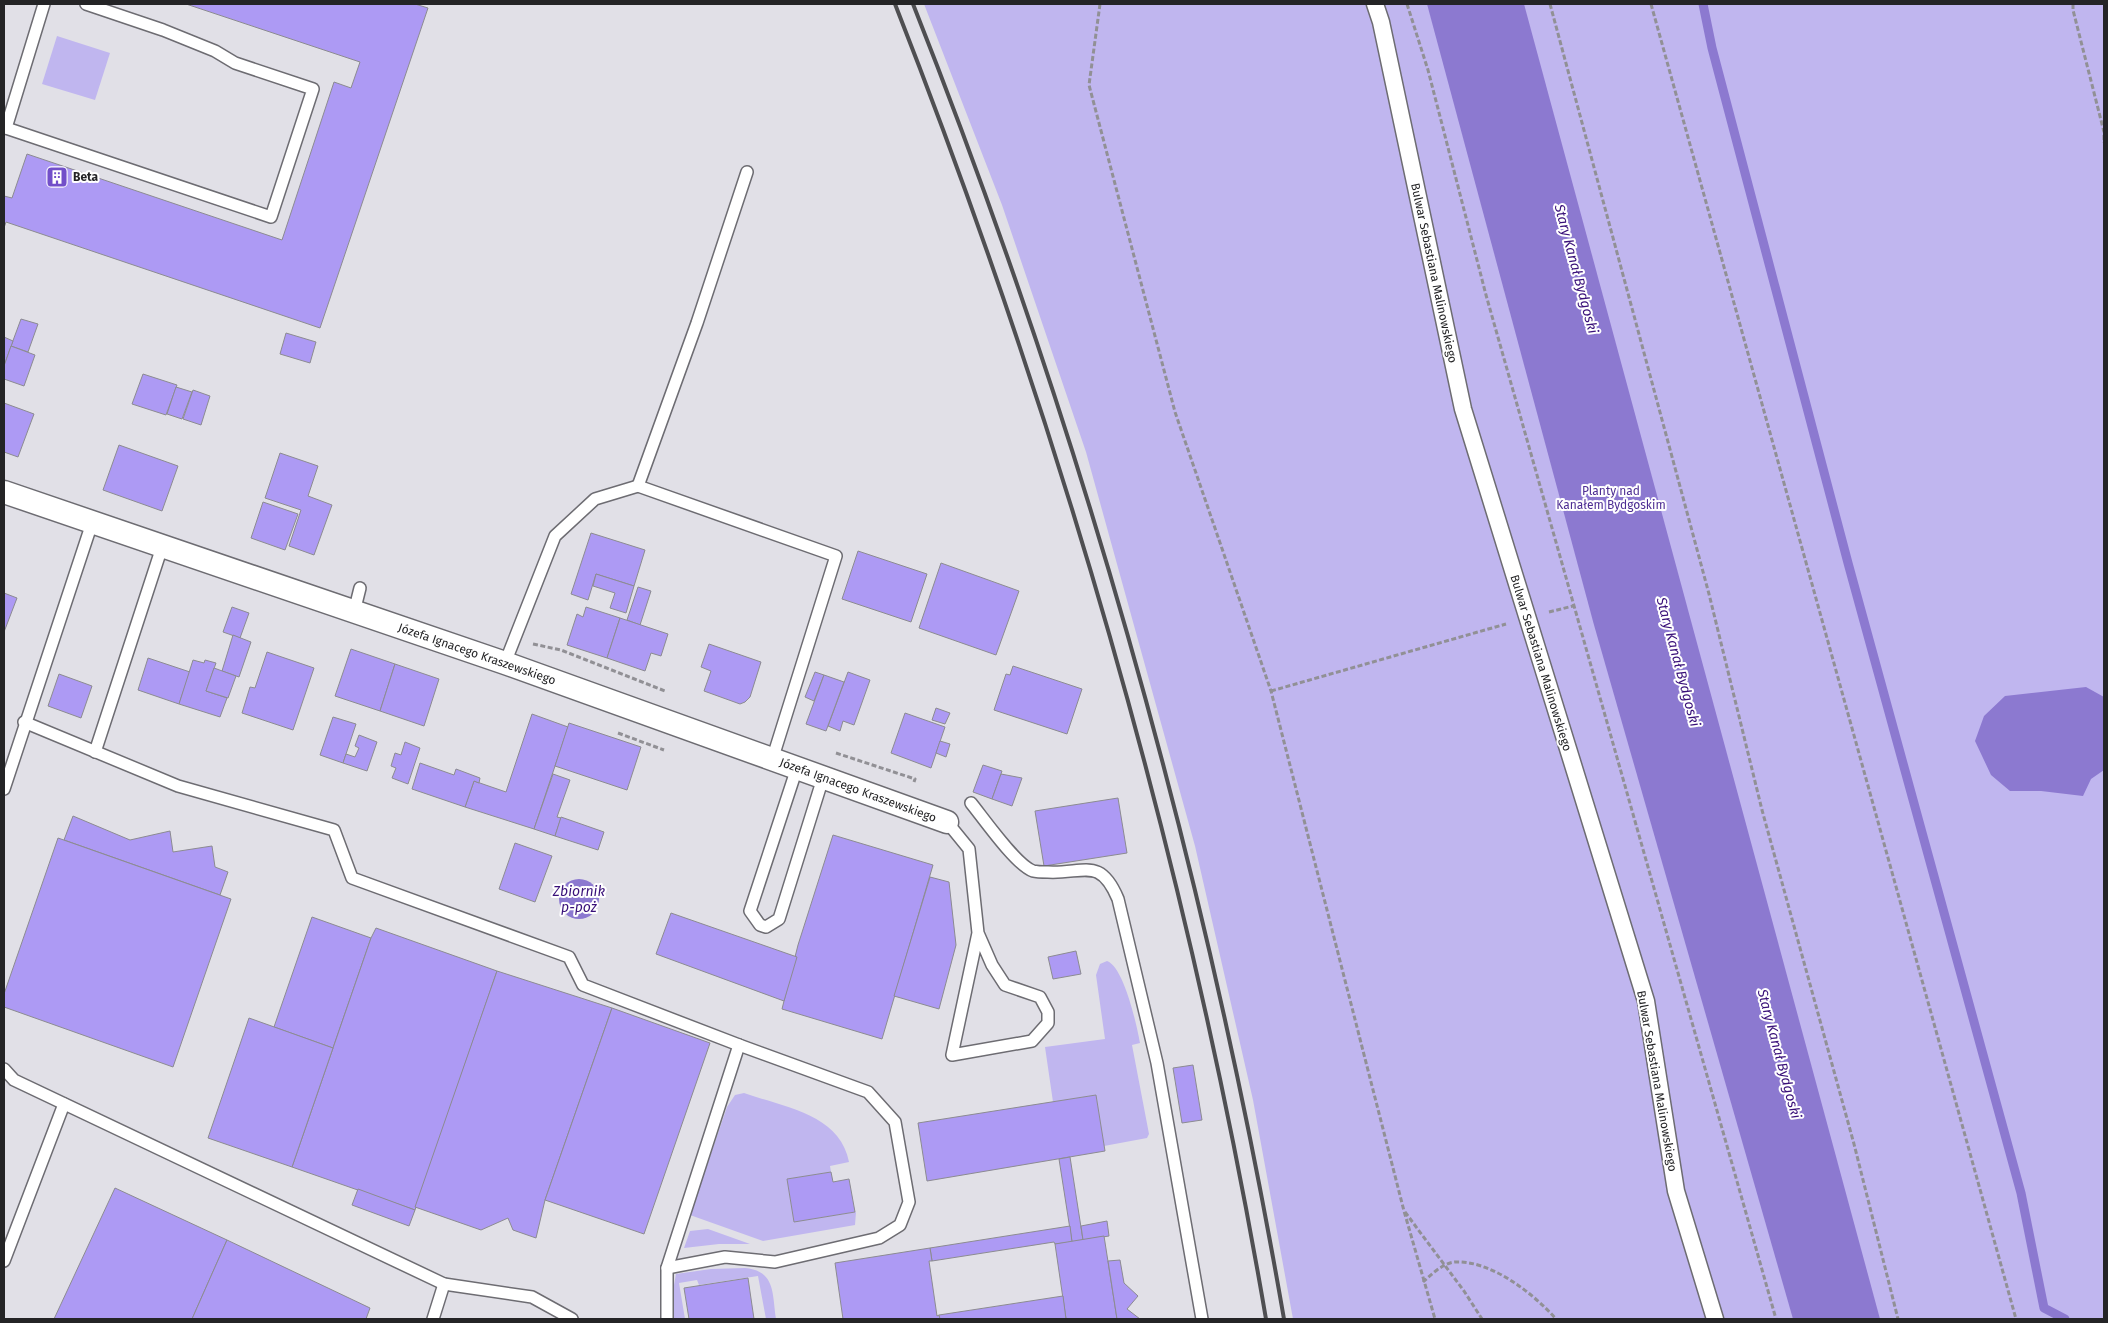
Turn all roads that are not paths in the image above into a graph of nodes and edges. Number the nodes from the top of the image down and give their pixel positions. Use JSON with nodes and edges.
{"nodes":[{"id":1,"x":44,"y":4,"type":"edge"},
{"id":2,"x":86,"y":4,"type":"edge"},
{"id":3,"x":1375,"y":4,"type":"edge"},
{"id":4,"x":5,"y":128,"type":"edge"},
{"id":5,"x":747,"y":172,"type":"dead end"},
{"id":6,"x":638,"y":486,"type":"junction"},
{"id":7,"x":4,"y":492,"type":"edge"},
{"id":8,"x":92,"y":523,"type":"junction"},
{"id":9,"x":162,"y":547,"type":"junction"},
{"id":10,"x":360,"y":588,"type":"dead end"},
{"id":11,"x":354,"y":612,"type":"junction"},
{"id":12,"x":505,"y":663,"type":"junction"},
{"id":13,"x":24,"y":722,"type":"junction"},
{"id":14,"x":95,"y":752,"type":"junction"},
{"id":15,"x":772,"y":760,"type":"junction"},
{"id":16,"x":797,"y":768,"type":"junction"},
{"id":17,"x":823,"y":778,"type":"junction"},
{"id":18,"x":4,"y":789,"type":"edge"},
{"id":19,"x":971,"y":803,"type":"dead end"},
{"id":20,"x":947,"y":822,"type":"joint"},
{"id":21,"x":978,"y":933,"type":"junction"},
{"id":22,"x":739,"y":1044,"type":"junction"},
{"id":23,"x":4,"y":1069,"type":"edge"},
{"id":24,"x":64,"y":1104,"type":"junction"},
{"id":25,"x":4,"y":1261,"type":"edge"},
{"id":26,"x":667,"y":1268,"type":"junction"},
{"id":27,"x":444,"y":1284,"type":"junction"},
{"id":28,"x":433,"y":1319,"type":"edge"},
{"id":29,"x":572,"y":1319,"type":"edge"},
{"id":30,"x":667,"y":1319,"type":"edge"},
{"id":31,"x":1202,"y":1319,"type":"edge"},
{"id":32,"x":1715,"y":1319,"type":"edge"}],
"edges":[{"from":1,"to":4,"type":"lane"},
{"from":2,"to":4,"type":"lane"},
{"from":3,"to":32,"type":"street","name":"Bulwar Sebastiana Malinowskiego"},
{"from":5,"to":6,"type":"lane"},
{"from":6,"to":12,"type":"lane"},
{"from":6,"to":15,"type":"lane"},
{"from":7,"to":8,"type":"street","name":"Józefa Ignacego Kraszewskiego"},
{"from":8,"to":9,"type":"street","name":"Józefa Ignacego Kraszewskiego"},
{"from":8,"to":13,"type":"lane"},
{"from":9,"to":11,"type":"street","name":"Józefa Ignacego Kraszewskiego"},
{"from":9,"to":14,"type":"lane"},
{"from":10,"to":11,"type":"lane"},
{"from":11,"to":12,"type":"street","name":"Józefa Ignacego Kraszewskiego"},
{"from":12,"to":15,"type":"street","name":"Józefa Ignacego Kraszewskiego"},
{"from":13,"to":14,"type":"lane"},
{"from":13,"to":18,"type":"lane"},
{"from":14,"to":22,"type":"lane"},
{"from":15,"to":16,"type":"street","name":"Józefa Ignacego Kraszewskiego"},
{"from":16,"to":17,"type":"street","name":"Józefa Ignacego Kraszewskiego"},
{"from":16,"to":17,"type":"lane"},
{"from":17,"to":20,"type":"street","name":"Józefa Ignacego Kraszewskiego"},
{"from":19,"to":31,"type":"lane"},
{"from":20,"to":21,"type":"lane"},
{"from":21,"to":21,"type":"lane"},
{"from":22,"to":26,"type":"lane"},
{"from":22,"to":26,"type":"lane"},
{"from":23,"to":24,"type":"lane"},
{"from":24,"to":25,"type":"lane"},
{"from":24,"to":27,"type":"lane"},
{"from":26,"to":30,"type":"lane"},
{"from":27,"to":28,"type":"lane"},
{"from":27,"to":29,"type":"lane"}]}
